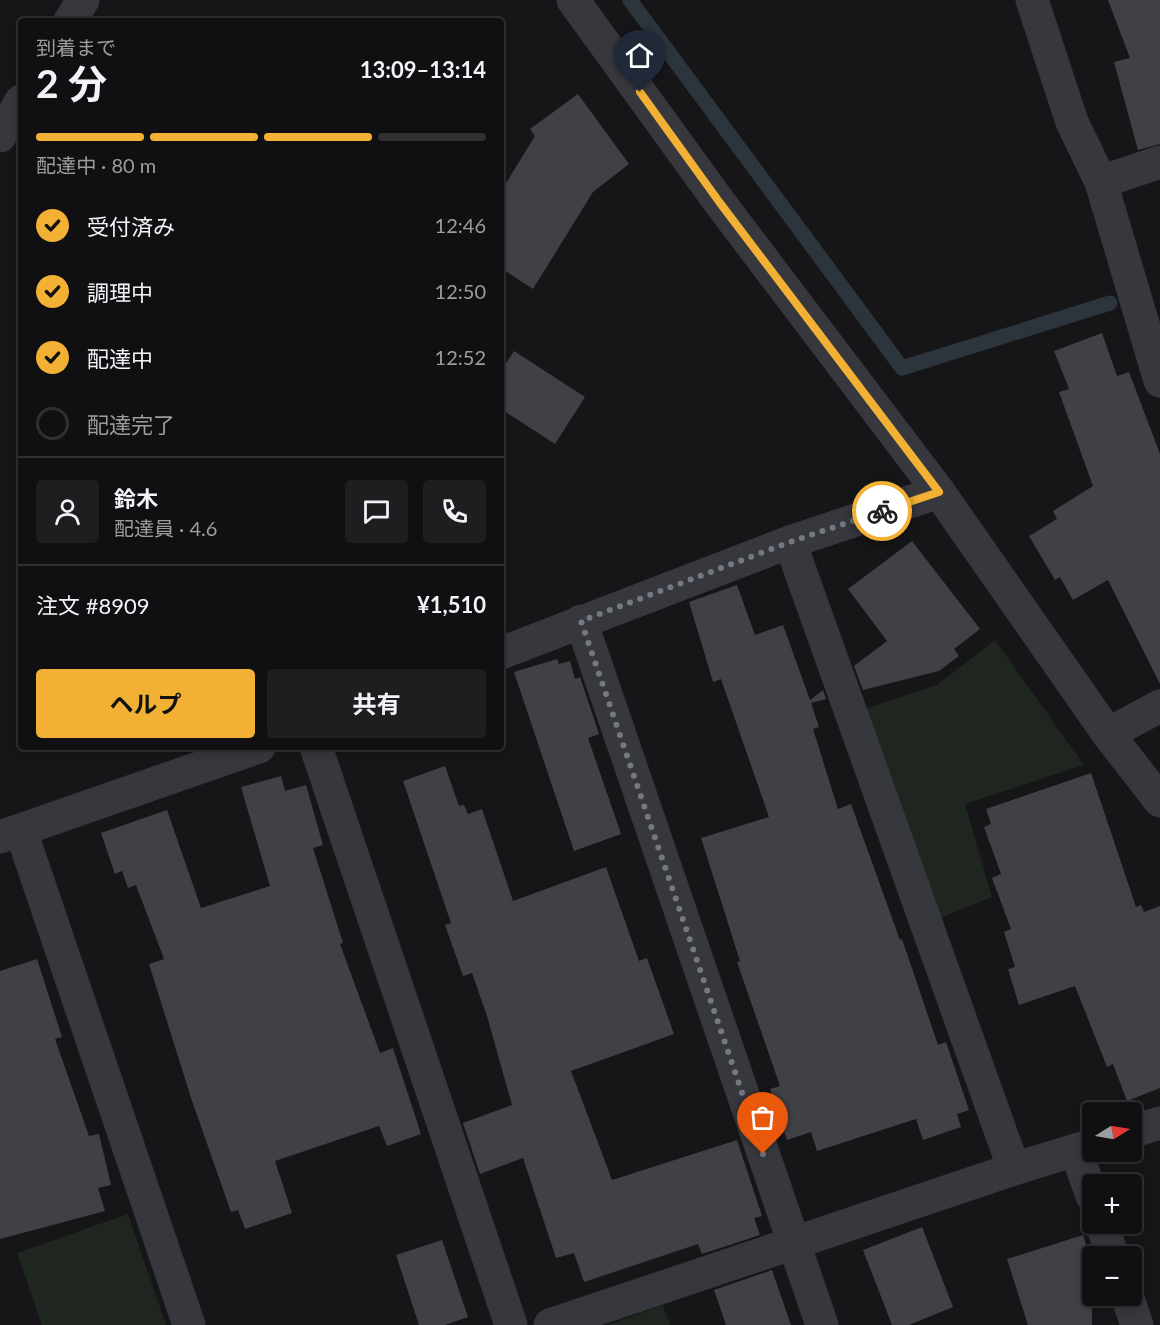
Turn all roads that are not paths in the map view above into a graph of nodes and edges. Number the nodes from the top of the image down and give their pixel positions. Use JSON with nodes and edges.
{"nodes":[{"id":1,"x":83,"y":0,"type":"edge"},
{"id":2,"x":573,"y":0,"type":"edge"},
{"id":3,"x":1032,"y":0,"type":"edge"},
{"id":4,"x":72,"y":18,"type":"edge"},
{"id":5,"x":18,"y":106,"type":"edge"},
{"id":6,"x":0,"y":136,"type":"edge"},
{"id":7,"x":1160,"y":162,"type":"edge"},
{"id":8,"x":1101,"y":182,"type":"junction"},
{"id":9,"x":1160,"y":381,"type":"edge"},
{"id":10,"x":939,"y":492,"type":"junction"},
{"id":11,"x":790,"y":542,"type":"junction"},
{"id":12,"x":581,"y":621,"type":"junction"},
{"id":13,"x":504,"y":652,"type":"edge"},
{"id":14,"x":1160,"y":706,"type":"edge"},
{"id":15,"x":1108,"y":734,"type":"junction"},
{"id":16,"x":249,"y":750,"type":"edge"},
{"id":17,"x":317,"y":750,"type":"edge"},
{"id":18,"x":1160,"y":801,"type":"edge"},
{"id":19,"x":10,"y":834,"type":"edge"},
{"id":20,"x":1160,"y":1123,"type":"edge"},
{"id":21,"x":1142,"y":1129,"type":"edge"},
{"id":22,"x":1082,"y":1148,"type":"edge"},
{"id":23,"x":1014,"y":1169,"type":"junction"},
{"id":24,"x":794,"y":1243,"type":"junction"},
{"id":25,"x":1130,"y":1306,"type":"edge"},
{"id":26,"x":189,"y":1325,"type":"edge"},
{"id":27,"x":512,"y":1325,"type":"edge"},
{"id":28,"x":550,"y":1325,"type":"edge"},
{"id":29,"x":822,"y":1325,"type":"edge"},
{"id":30,"x":1137,"y":1325,"type":"edge"}],
"edges":[{"from":1,"to":4,"type":"street"},
{"from":2,"to":10,"type":"street"},
{"from":3,"to":8,"type":"street"},
{"from":5,"to":6,"type":"street"},
{"from":7,"to":8,"type":"street"},
{"from":8,"to":9,"type":"street"},
{"from":10,"to":11,"type":"street"},
{"from":10,"to":15,"type":"street"},
{"from":11,"to":12,"type":"street"},
{"from":11,"to":23,"type":"street"},
{"from":12,"to":13,"type":"street"},
{"from":12,"to":24,"type":"street"},
{"from":14,"to":15,"type":"street"},
{"from":15,"to":18,"type":"street"},
{"from":16,"to":19,"type":"street"},
{"from":17,"to":27,"type":"street"},
{"from":19,"to":26,"type":"street"},
{"from":20,"to":21,"type":"street"},
{"from":22,"to":23,"type":"street"},
{"from":23,"to":24,"type":"street"},
{"from":24,"to":28,"type":"street"},
{"from":24,"to":29,"type":"street"},
{"from":25,"to":30,"type":"street"}]}
